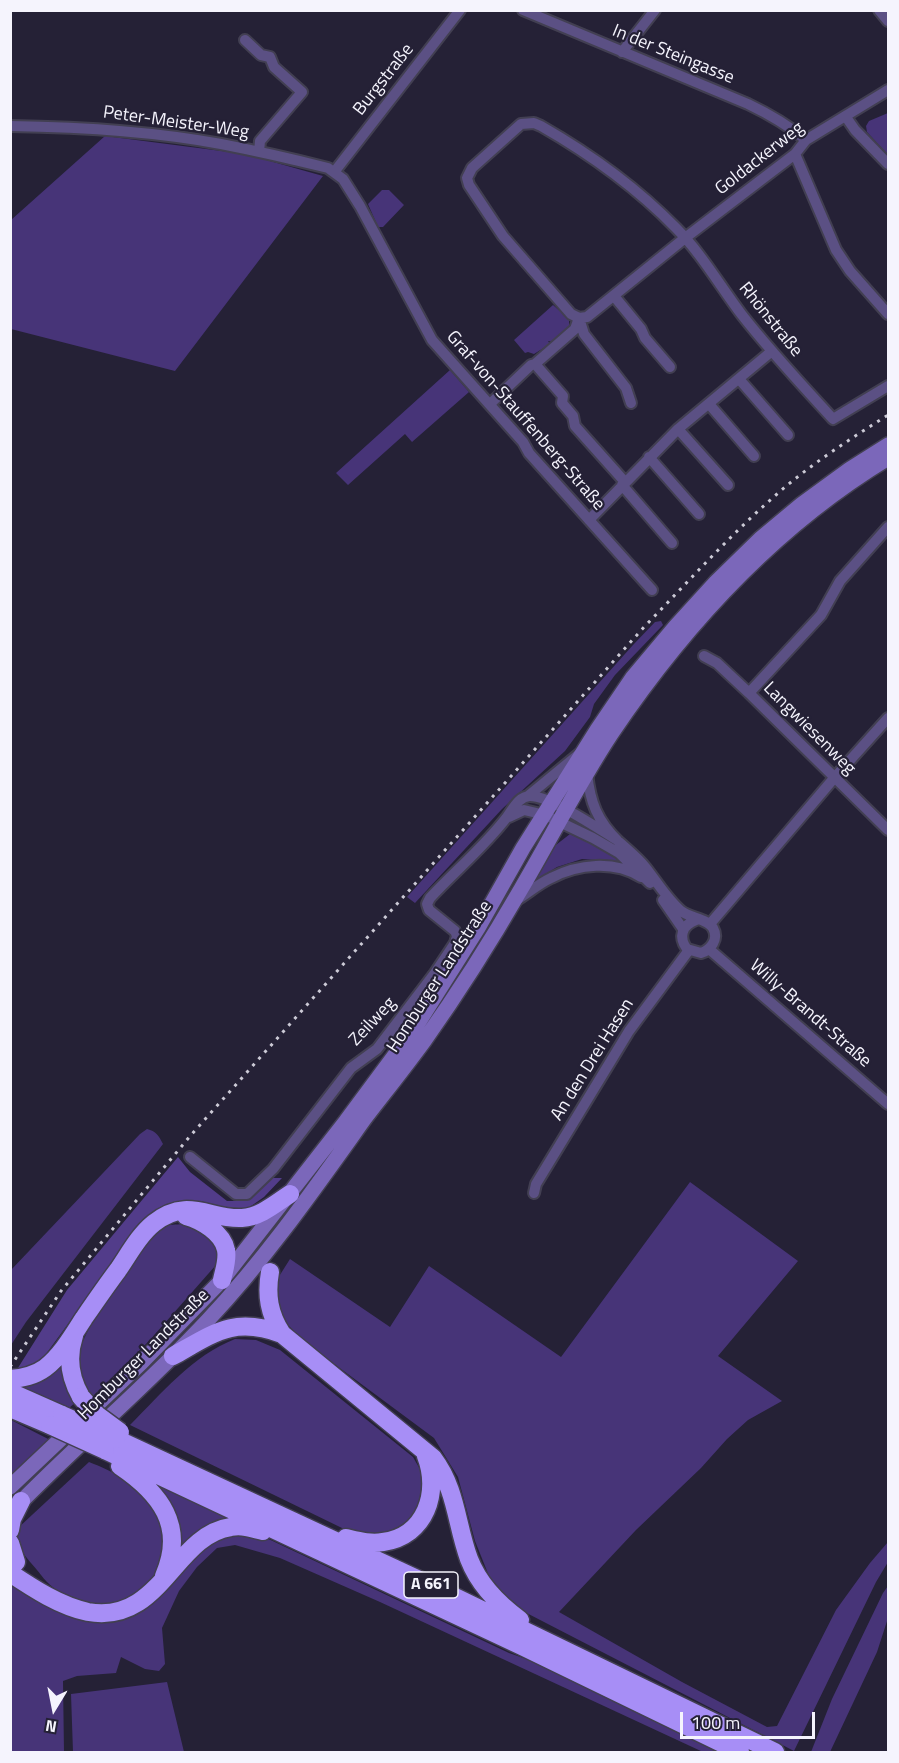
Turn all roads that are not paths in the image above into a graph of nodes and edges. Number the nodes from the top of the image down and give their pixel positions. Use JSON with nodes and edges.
{"nodes":[{"id":1,"x":460,"y":10,"type":"edge"},
{"id":2,"x":523,"y":10,"type":"edge"},
{"id":3,"x":655,"y":10,"type":"edge"},
{"id":4,"x":879,"y":10,"type":"edge"},
{"id":5,"x":888,"y":21,"type":"edge"},
{"id":6,"x":245,"y":40,"type":"dead end"},
{"id":7,"x":622,"y":52,"type":"junction"},
{"id":8,"x":888,"y":90,"type":"edge"},
{"id":9,"x":846,"y":117,"type":"junction"},
{"id":10,"x":10,"y":126,"type":"edge"},
{"id":11,"x":806,"y":141,"type":"junction"},
{"id":12,"x":259,"y":152,"type":"junction"},
{"id":13,"x":795,"y":154,"type":"junction"},
{"id":14,"x":888,"y":164,"type":"edge"},
{"id":15,"x":335,"y":171,"type":"junction"},
{"id":16,"x":685,"y":238,"type":"junction"},
{"id":17,"x":614,"y":296,"type":"junction"},
{"id":18,"x":888,"y":314,"type":"edge"},
{"id":19,"x":579,"y":318,"type":"junction"},
{"id":20,"x":772,"y":351,"type":"junction"},
{"id":21,"x":535,"y":364,"type":"junction"},
{"id":22,"x":670,"y":367,"type":"dead end"},
{"id":23,"x":739,"y":379,"type":"junction"},
{"id":24,"x":888,"y":386,"type":"edge"},
{"id":25,"x":631,"y":403,"type":"dead end"},
{"id":26,"x":490,"y":404,"type":"junction"},
{"id":27,"x":709,"y":404,"type":"junction"},
{"id":28,"x":678,"y":429,"type":"junction"},
{"id":29,"x":788,"y":435,"type":"dead end"},
{"id":30,"x":887,"y":452,"type":"edge"},
{"id":31,"x":754,"y":456,"type":"dead end"},
{"id":32,"x":649,"y":457,"type":"junction"},
{"id":33,"x":624,"y":484,"type":"junction"},
{"id":34,"x":728,"y":485,"type":"dead end"},
{"id":35,"x":699,"y":514,"type":"dead end"},
{"id":36,"x":589,"y":520,"type":"junction"},
{"id":37,"x":888,"y":527,"type":"edge"},
{"id":38,"x":672,"y":543,"type":"dead end"},
{"id":39,"x":652,"y":590,"type":"dead end"},
{"id":40,"x":704,"y":656,"type":"dead end"},
{"id":41,"x":749,"y":693,"type":"junction"},
{"id":42,"x":888,"y":718,"type":"edge"},
{"id":43,"x":584,"y":751,"type":"junction"},
{"id":44,"x":587,"y":773,"type":"junction"},
{"id":45,"x":835,"y":777,"type":"junction"},
{"id":46,"x":528,"y":796,"type":"junction"},
{"id":47,"x":555,"y":812,"type":"junction"},
{"id":48,"x":506,"y":818,"type":"junction"},
{"id":49,"x":888,"y":830,"type":"edge"},
{"id":50,"x":617,"y":840,"type":"junction"},
{"id":51,"x":648,"y":881,"type":"junction"},
{"id":52,"x":512,"y":903,"type":"junction"},
{"id":53,"x":696,"y":920,"type":"junction"},
{"id":54,"x":710,"y":924,"type":"junction"},
{"id":55,"x":683,"y":929,"type":"junction"},
{"id":56,"x":709,"y":949,"type":"junction"},
{"id":57,"x":689,"y":950,"type":"junction"},
{"id":58,"x":888,"y":1104,"type":"edge"},
{"id":59,"x":190,"y":1157,"type":"dead end"},
{"id":60,"x":534,"y":1193,"type":"dead end"},
{"id":61,"x":290,"y":1194,"type":"junction"},
{"id":62,"x":172,"y":1214,"type":"junction"},
{"id":63,"x":294,"y":1219,"type":"junction"},
{"id":64,"x":270,"y":1272,"type":"joint"},
{"id":65,"x":222,"y":1280,"type":"junction"},
{"id":66,"x":75,"y":1333,"type":"junction"},
{"id":67,"x":282,"y":1334,"type":"junction"},
{"id":68,"x":173,"y":1356,"type":"junction"},
{"id":69,"x":10,"y":1379,"type":"edge"},
{"id":70,"x":10,"y":1392,"type":"edge"},
{"id":71,"x":10,"y":1408,"type":"edge"},
{"id":72,"x":56,"y":1420,"type":"junction"},
{"id":73,"x":111,"y":1444,"type":"junction"},
{"id":74,"x":418,"y":1445,"type":"junction"},
{"id":75,"x":14,"y":1500,"type":"edge"},
{"id":76,"x":10,"y":1530,"type":"edge"},
{"id":77,"x":313,"y":1530,"type":"junction"},
{"id":78,"x":297,"y":1539,"type":"junction"},
{"id":79,"x":10,"y":1543,"type":"edge"},
{"id":80,"x":12,"y":1565,"type":"edge"},
{"id":81,"x":159,"y":1584,"type":"junction"},
{"id":82,"x":547,"y":1642,"type":"junction"},
{"id":83,"x":740,"y":1752,"type":"edge"},
{"id":84,"x":775,"y":1752,"type":"edge"}],
"edges":[{"from":1,"to":15,"type":"street","name":"Burgstraße"},
{"from":2,"to":7,"type":"street","name":"In der Steingasse"},
{"from":3,"to":7,"type":"street"},
{"from":4,"to":5,"type":"street"},
{"from":6,"to":12,"type":"street"},
{"from":7,"to":11,"type":"street","name":"In der Steingasse"},
{"from":8,"to":9,"type":"street","name":"Goldackerweg"},
{"from":9,"to":11,"type":"street","name":"Goldackerweg"},
{"from":9,"to":14,"type":"street"},
{"from":10,"to":12,"type":"street","name":"Peter-Meister-Weg"},
{"from":11,"to":13,"type":"street","name":"Goldackerweg"},
{"from":12,"to":15,"type":"street","name":"Peter-Meister-Weg"},
{"from":13,"to":16,"type":"street","name":"Goldackerweg"},
{"from":13,"to":18,"type":"street"},
{"from":15,"to":26,"type":"street","name":"Graf-von-Stauffenberg-Straße"},
{"from":16,"to":17,"type":"street","name":"Goldackerweg"},
{"from":16,"to":19,"type":"street","name":"Rhönstraße"},
{"from":16,"to":20,"type":"street","name":"Rhönstraße"},
{"from":17,"to":19,"type":"street","name":"Goldackerweg"},
{"from":17,"to":22,"type":"street"},
{"from":19,"to":21,"type":"street"},
{"from":19,"to":25,"type":"street"},
{"from":20,"to":23,"type":"street"},
{"from":20,"to":24,"type":"street","name":"Rhönstraße"},
{"from":21,"to":26,"type":"street"},
{"from":21,"to":33,"type":"street"},
{"from":23,"to":27,"type":"street"},
{"from":23,"to":29,"type":"street"},
{"from":26,"to":36,"type":"street","name":"Graf-von-Stauffenberg-Straße"},
{"from":27,"to":28,"type":"street"},
{"from":27,"to":31,"type":"street"},
{"from":28,"to":32,"type":"street"},
{"from":28,"to":34,"type":"street"},
{"from":30,"to":43,"type":"main road","name":"Homburger Landstraße"},
{"from":30,"to":44,"type":"main road","name":"Homburger Landstraße"},
{"from":32,"to":33,"type":"street"},
{"from":32,"to":35,"type":"street"},
{"from":33,"to":36,"type":"street"},
{"from":33,"to":38,"type":"street"},
{"from":36,"to":39,"type":"street","name":"Graf-von-Stauffenberg-Straße"},
{"from":37,"to":41,"type":"street"},
{"from":40,"to":41,"type":"street","name":"Langwiesenweg"},
{"from":41,"to":45,"type":"street","name":"Langwiesenweg"},
{"from":42,"to":45,"type":"street"},
{"from":43,"to":46,"type":"street","name":"Zeilweg"},
{"from":43,"to":47,"type":"main road","name":"Homburger Landstraße"},
{"from":44,"to":47,"type":"main road","name":"Homburger Landstraße"},
{"from":44,"to":50,"type":"street"},
{"from":45,"to":49,"type":"street","name":"Langwiesenweg"},
{"from":45,"to":54,"type":"street"},
{"from":46,"to":47,"type":"street"},
{"from":46,"to":48,"type":"street","name":"Zeilweg"},
{"from":47,"to":48,"type":"street"},
{"from":47,"to":50,"type":"street"},
{"from":47,"to":51,"type":"street"},
{"from":47,"to":52,"type":"main road","name":"Homburger Landstraße"},
{"from":47,"to":61,"type":"main road","name":"Homburger Landstraße"},
{"from":48,"to":59,"type":"street","name":"Zeilweg"},
{"from":50,"to":53,"type":"street"},
{"from":51,"to":52,"type":"street"},
{"from":51,"to":55,"type":"street"},
{"from":52,"to":63,"type":"main road","name":"Homburger Landstraße"},
{"from":53,"to":54,"type":"street"},
{"from":53,"to":55,"type":"street"},
{"from":54,"to":56,"type":"street"},
{"from":55,"to":57,"type":"street"},
{"from":56,"to":57,"type":"street"},
{"from":56,"to":58,"type":"street","name":"Willy-Brandt-Straße"},
{"from":57,"to":60,"type":"street","name":"An den Drei Hasen"},
{"from":61,"to":62,"type":"highway"},
{"from":61,"to":65,"type":"main road","name":"Homburger Landstraße"},
{"from":62,"to":65,"type":"highway"},
{"from":62,"to":66,"type":"highway"},
{"from":63,"to":64,"type":"main road"},
{"from":63,"to":68,"type":"main road","name":"Homburger Landstraße"},
{"from":64,"to":67,"type":"highway"},
{"from":65,"to":75,"type":"main road","name":"Homburger Landstraße"},
{"from":66,"to":69,"type":"highway"},
{"from":66,"to":73,"type":"highway","bridge":true},
{"from":67,"to":68,"type":"highway"},
{"from":67,"to":74,"type":"highway"},
{"from":68,"to":75,"type":"main road","name":"Homburger Landstraße"},
{"from":70,"to":72,"type":"highway","number":"A 661"},
{"from":71,"to":72,"type":"highway","number":"A 661"},
{"from":72,"to":73,"type":"highway","number":"A 661","bridge":true},
{"from":72,"to":73,"type":"highway","number":"A 661","bridge":true},
{"from":73,"to":77,"type":"highway","number":"A 661"},
{"from":73,"to":78,"type":"highway","number":"A 661"},
{"from":73,"to":81,"type":"highway","number":"A 661"},
{"from":74,"to":77,"type":"highway"},
{"from":74,"to":82,"type":"highway","number":"A 661"},
{"from":75,"to":76,"type":"highway"},
{"from":77,"to":82,"type":"highway","number":"A 661"},
{"from":78,"to":81,"type":"highway"},
{"from":78,"to":83,"type":"highway","number":"A 661"},
{"from":79,"to":80,"type":"highway"},
{"from":80,"to":81,"type":"highway"},
{"from":82,"to":84,"type":"highway","number":"A 661"}]}
